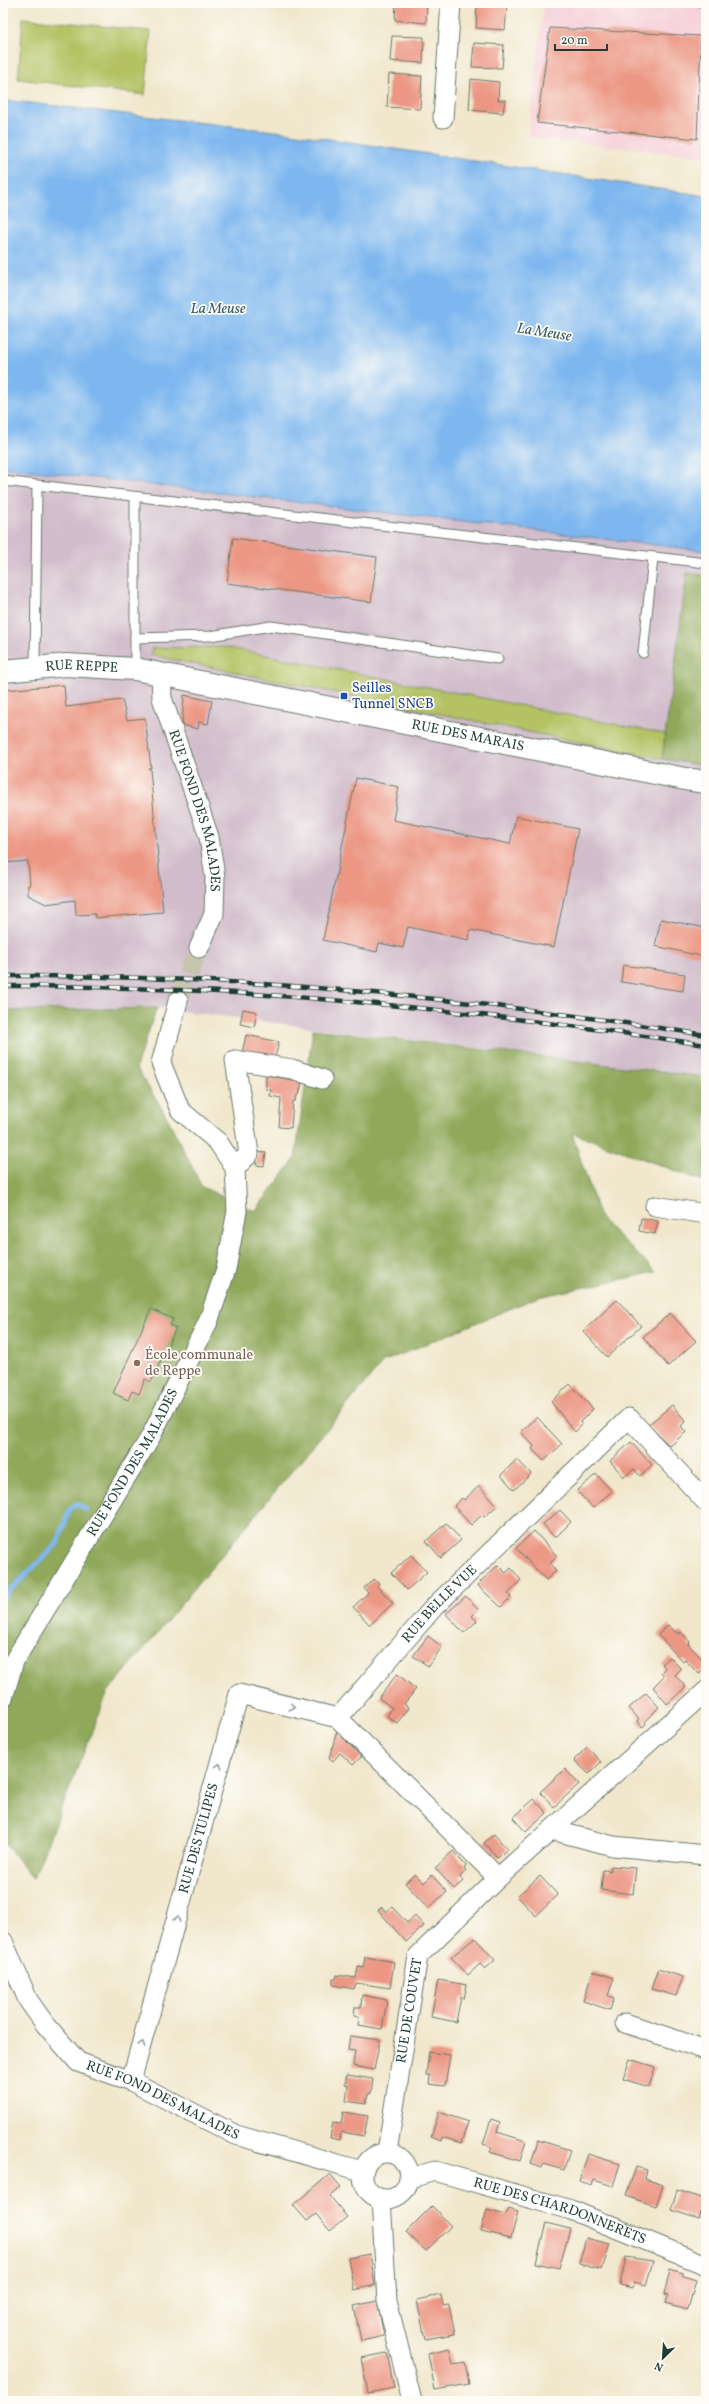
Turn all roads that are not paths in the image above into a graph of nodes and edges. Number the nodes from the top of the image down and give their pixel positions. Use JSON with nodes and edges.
{"nodes":[{"id":1,"x":452,"y":3,"type":"edge"},
{"id":2,"x":443,"y":118,"type":"dead end"},
{"id":3,"x":3,"y":482,"type":"edge"},
{"id":4,"x":37,"y":486,"type":"junction"},
{"id":5,"x":135,"y":497,"type":"junction"},
{"id":6,"x":653,"y":558,"type":"junction"},
{"id":7,"x":706,"y":563,"type":"edge"},
{"id":8,"x":135,"y":638,"type":"junction"},
{"id":9,"x":643,"y":653,"type":"dead end"},
{"id":10,"x":498,"y":659,"type":"dead end"},
{"id":11,"x":35,"y":668,"type":"junction"},
{"id":12,"x":135,"y":669,"type":"junction"},
{"id":13,"x":3,"y":671,"type":"edge"},
{"id":14,"x":161,"y":673,"type":"junction"},
{"id":15,"x":706,"y":782,"type":"edge"},
{"id":16,"x":199,"y":948,"type":"tunnel mouth"},
{"id":17,"x":178,"y":1002,"type":"tunnel mouth"},
{"id":18,"x":322,"y":1079,"type":"dead end"},
{"id":19,"x":235,"y":1168,"type":"junction"},
{"id":20,"x":655,"y":1206,"type":"dead end"},
{"id":21,"x":706,"y":1214,"type":"edge"},
{"id":22,"x":706,"y":1502,"type":"edge"},
{"id":23,"x":706,"y":1691,"type":"edge"},
{"id":24,"x":3,"y":1698,"type":"edge"},
{"id":25,"x":338,"y":1718,"type":"junction"},
{"id":26,"x":552,"y":1830,"type":"junction"},
{"id":27,"x":706,"y":1855,"type":"edge"},
{"id":28,"x":498,"y":1878,"type":"junction"},
{"id":29,"x":3,"y":1941,"type":"edge"},
{"id":30,"x":625,"y":2023,"type":"dead end"},
{"id":31,"x":706,"y":2050,"type":"edge"},
{"id":32,"x":131,"y":2081,"type":"junction"},
{"id":33,"x":388,"y":2152,"type":"junction"},
{"id":34,"x":362,"y":2171,"type":"junction"},
{"id":35,"x":410,"y":2178,"type":"junction"},
{"id":36,"x":381,"y":2199,"type":"junction"},
{"id":37,"x":706,"y":2265,"type":"edge"},
{"id":38,"x":412,"y":2401,"type":"edge"}],
"edges":[{"from":1,"to":2,"type":"street"},
{"from":3,"to":4,"type":"lane"},
{"from":4,"to":5,"type":"lane"},
{"from":4,"to":11,"type":"lane"},
{"from":5,"to":6,"type":"lane"},
{"from":5,"to":8,"type":"lane"},
{"from":6,"to":7,"type":"lane"},
{"from":6,"to":9,"type":"lane"},
{"from":8,"to":10,"type":"lane"},
{"from":8,"to":12,"type":"lane"},
{"from":11,"to":12,"type":"main road","name":"RUE REPPE"},
{"from":11,"to":13,"type":"main road","name":"RUE REPPE"},
{"from":12,"to":14,"type":"main road","name":"RUE REPPE"},
{"from":14,"to":15,"type":"main road","name":"RUE DES MARAIS"},
{"from":14,"to":16,"type":"street","name":"RUE FOND DES MALADES"},
{"from":17,"to":19,"type":"street"},
{"from":18,"to":19,"type":"street"},
{"from":19,"to":24,"type":"street","name":"RUE FOND DES MALADES"},
{"from":20,"to":21,"type":"street"},
{"from":22,"to":25,"type":"street","name":"RUE BELLE VUE"},
{"from":23,"to":26,"type":"street","name":"RUE DE COUVET"},
{"from":25,"to":28,"type":"street"},
{"from":32,"to":25,"type":"street","name":"RUE DES TULIPES","one_way":true},
{"from":26,"to":27,"type":"street"},
{"from":26,"to":28,"type":"street","name":"RUE DE COUVET"},
{"from":28,"to":33,"type":"street","name":"RUE DE COUVET"},
{"from":29,"to":32,"type":"street","name":"RUE FOND DES MALADES"},
{"from":30,"to":31,"type":"street"},
{"from":32,"to":34,"type":"street","name":"RUE FOND DES MALADES"},
{"from":33,"to":34,"type":"street"},
{"from":33,"to":35,"type":"street"},
{"from":34,"to":36,"type":"street"},
{"from":35,"to":36,"type":"street"},
{"from":35,"to":37,"type":"street","name":"RUE DES CHARDONNERETS"},
{"from":36,"to":38,"type":"street"}]}
